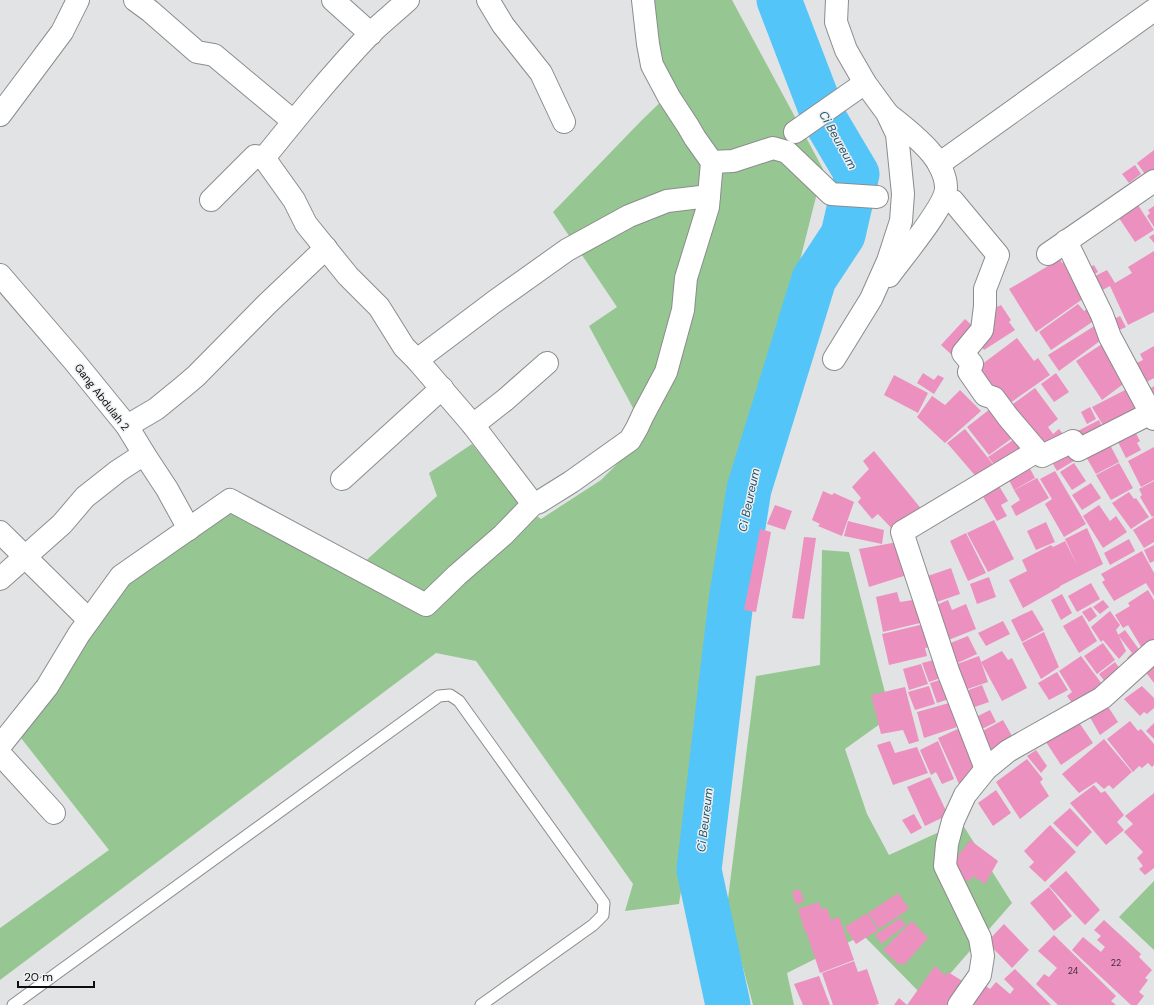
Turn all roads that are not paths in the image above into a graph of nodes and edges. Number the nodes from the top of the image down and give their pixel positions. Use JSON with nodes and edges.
{"nodes":[{"id":1,"x":78,"y":0,"type":"edge"},
{"id":2,"x":135,"y":0,"type":"edge"},
{"id":3,"x":333,"y":0,"type":"edge"},
{"id":4,"x":408,"y":0,"type":"edge"},
{"id":5,"x":488,"y":0,"type":"edge"},
{"id":6,"x":643,"y":0,"type":"edge"},
{"id":7,"x":837,"y":0,"type":"edge"},
{"id":8,"x":1154,"y":10,"type":"edge"},
{"id":9,"x":370,"y":34,"type":"junction"},
{"id":10,"x":860,"y":86,"type":"junction"},
{"id":11,"x":887,"y":113,"type":"junction"},
{"id":12,"x":0,"y":115,"type":"edge"},
{"id":13,"x":293,"y":121,"type":"junction"},
{"id":14,"x":564,"y":122,"type":"dead end"},
{"id":15,"x":794,"y":132,"type":"dead end"},
{"id":16,"x":264,"y":158,"type":"junction"},
{"id":17,"x":712,"y":162,"type":"junction"},
{"id":18,"x":938,"y":164,"type":"junction"},
{"id":19,"x":1154,"y":181,"type":"edge"},
{"id":20,"x":709,"y":196,"type":"junction"},
{"id":21,"x":877,"y":197,"type":"dead end"},
{"id":22,"x":211,"y":200,"type":"dead end"},
{"id":23,"x":953,"y":201,"type":"dead end"},
{"id":24,"x":1066,"y":241,"type":"junction"},
{"id":25,"x":326,"y":248,"type":"junction"},
{"id":26,"x":1048,"y":254,"type":"dead end"},
{"id":27,"x":0,"y":275,"type":"edge"},
{"id":28,"x":871,"y":299,"type":"junction"},
{"id":29,"x":834,"y":359,"type":"dead end"},
{"id":30,"x":417,"y":360,"type":"junction"},
{"id":31,"x":548,"y":363,"type":"dead end"},
{"id":32,"x":442,"y":388,"type":"junction"},
{"id":33,"x":1152,"y":416,"type":"edge"},
{"id":34,"x":473,"y":425,"type":"junction"},
{"id":35,"x":126,"y":426,"type":"junction"},
{"id":36,"x":1037,"y":451,"type":"junction"},
{"id":37,"x":144,"y":454,"type":"junction"},
{"id":38,"x":342,"y":479,"type":"dead end"},
{"id":39,"x":533,"y":504,"type":"junction"},
{"id":40,"x":189,"y":529,"type":"junction"},
{"id":41,"x":0,"y":532,"type":"edge"},
{"id":42,"x":25,"y":558,"type":"junction"},
{"id":43,"x":0,"y":579,"type":"edge"},
{"id":44,"x":89,"y":620,"type":"junction"},
{"id":45,"x":1154,"y":652,"type":"edge"},
{"id":46,"x":0,"y":746,"type":"edge"},
{"id":47,"x":0,"y":754,"type":"edge"},
{"id":48,"x":986,"y":769,"type":"junction"},
{"id":49,"x":54,"y":813,"type":"dead end"},
{"id":50,"x":12,"y":1005,"type":"edge"},
{"id":51,"x":481,"y":1005,"type":"edge"},
{"id":52,"x":958,"y":1005,"type":"edge"}],
"edges":[{"from":1,"to":12,"type":"street"},
{"from":2,"to":13,"type":"street"},
{"from":3,"to":9,"type":"street"},
{"from":4,"to":9,"type":"street"},
{"from":5,"to":14,"type":"street"},
{"from":6,"to":17,"type":"street"},
{"from":7,"to":10,"type":"street"},
{"from":8,"to":18,"type":"street"},
{"from":9,"to":13,"type":"street"},
{"from":10,"to":11,"type":"street"},
{"from":10,"to":15,"type":"street"},
{"from":11,"to":18,"type":"street"},
{"from":11,"to":28,"type":"street"},
{"from":13,"to":16,"type":"street"},
{"from":16,"to":22,"type":"street"},
{"from":16,"to":25,"type":"street"},
{"from":17,"to":20,"type":"street"},
{"from":17,"to":21,"type":"street"},
{"from":18,"to":28,"type":"street"},
{"from":19,"to":24,"type":"street"},
{"from":20,"to":30,"type":"street"},
{"from":20,"to":39,"type":"street"},
{"from":23,"to":36,"type":"street"},
{"from":24,"to":26,"type":"street"},
{"from":24,"to":33,"type":"street"},
{"from":25,"to":30,"type":"street"},
{"from":25,"to":35,"type":"street"},
{"from":27,"to":35,"type":"street","name":"Gang Abdulah 2"},
{"from":28,"to":29,"type":"street"},
{"from":30,"to":32,"type":"street"},
{"from":31,"to":34,"type":"street"},
{"from":32,"to":34,"type":"street"},
{"from":32,"to":38,"type":"street"},
{"from":33,"to":36,"type":"street"},
{"from":34,"to":39,"type":"street"},
{"from":35,"to":37,"type":"street","name":"Gang Abdulah 2"},
{"from":36,"to":48,"type":"street"},
{"from":37,"to":40,"type":"street","name":"Gang Abdulah 2"},
{"from":37,"to":42,"type":"street"},
{"from":39,"to":40,"type":"street"},
{"from":40,"to":44,"type":"street"},
{"from":41,"to":42,"type":"street"},
{"from":42,"to":43,"type":"street"},
{"from":42,"to":44,"type":"street"},
{"from":44,"to":46,"type":"street"},
{"from":45,"to":48,"type":"street"},
{"from":47,"to":49,"type":"street"},
{"from":48,"to":52,"type":"street"},
{"from":50,"to":51,"type":"lane"}]}
